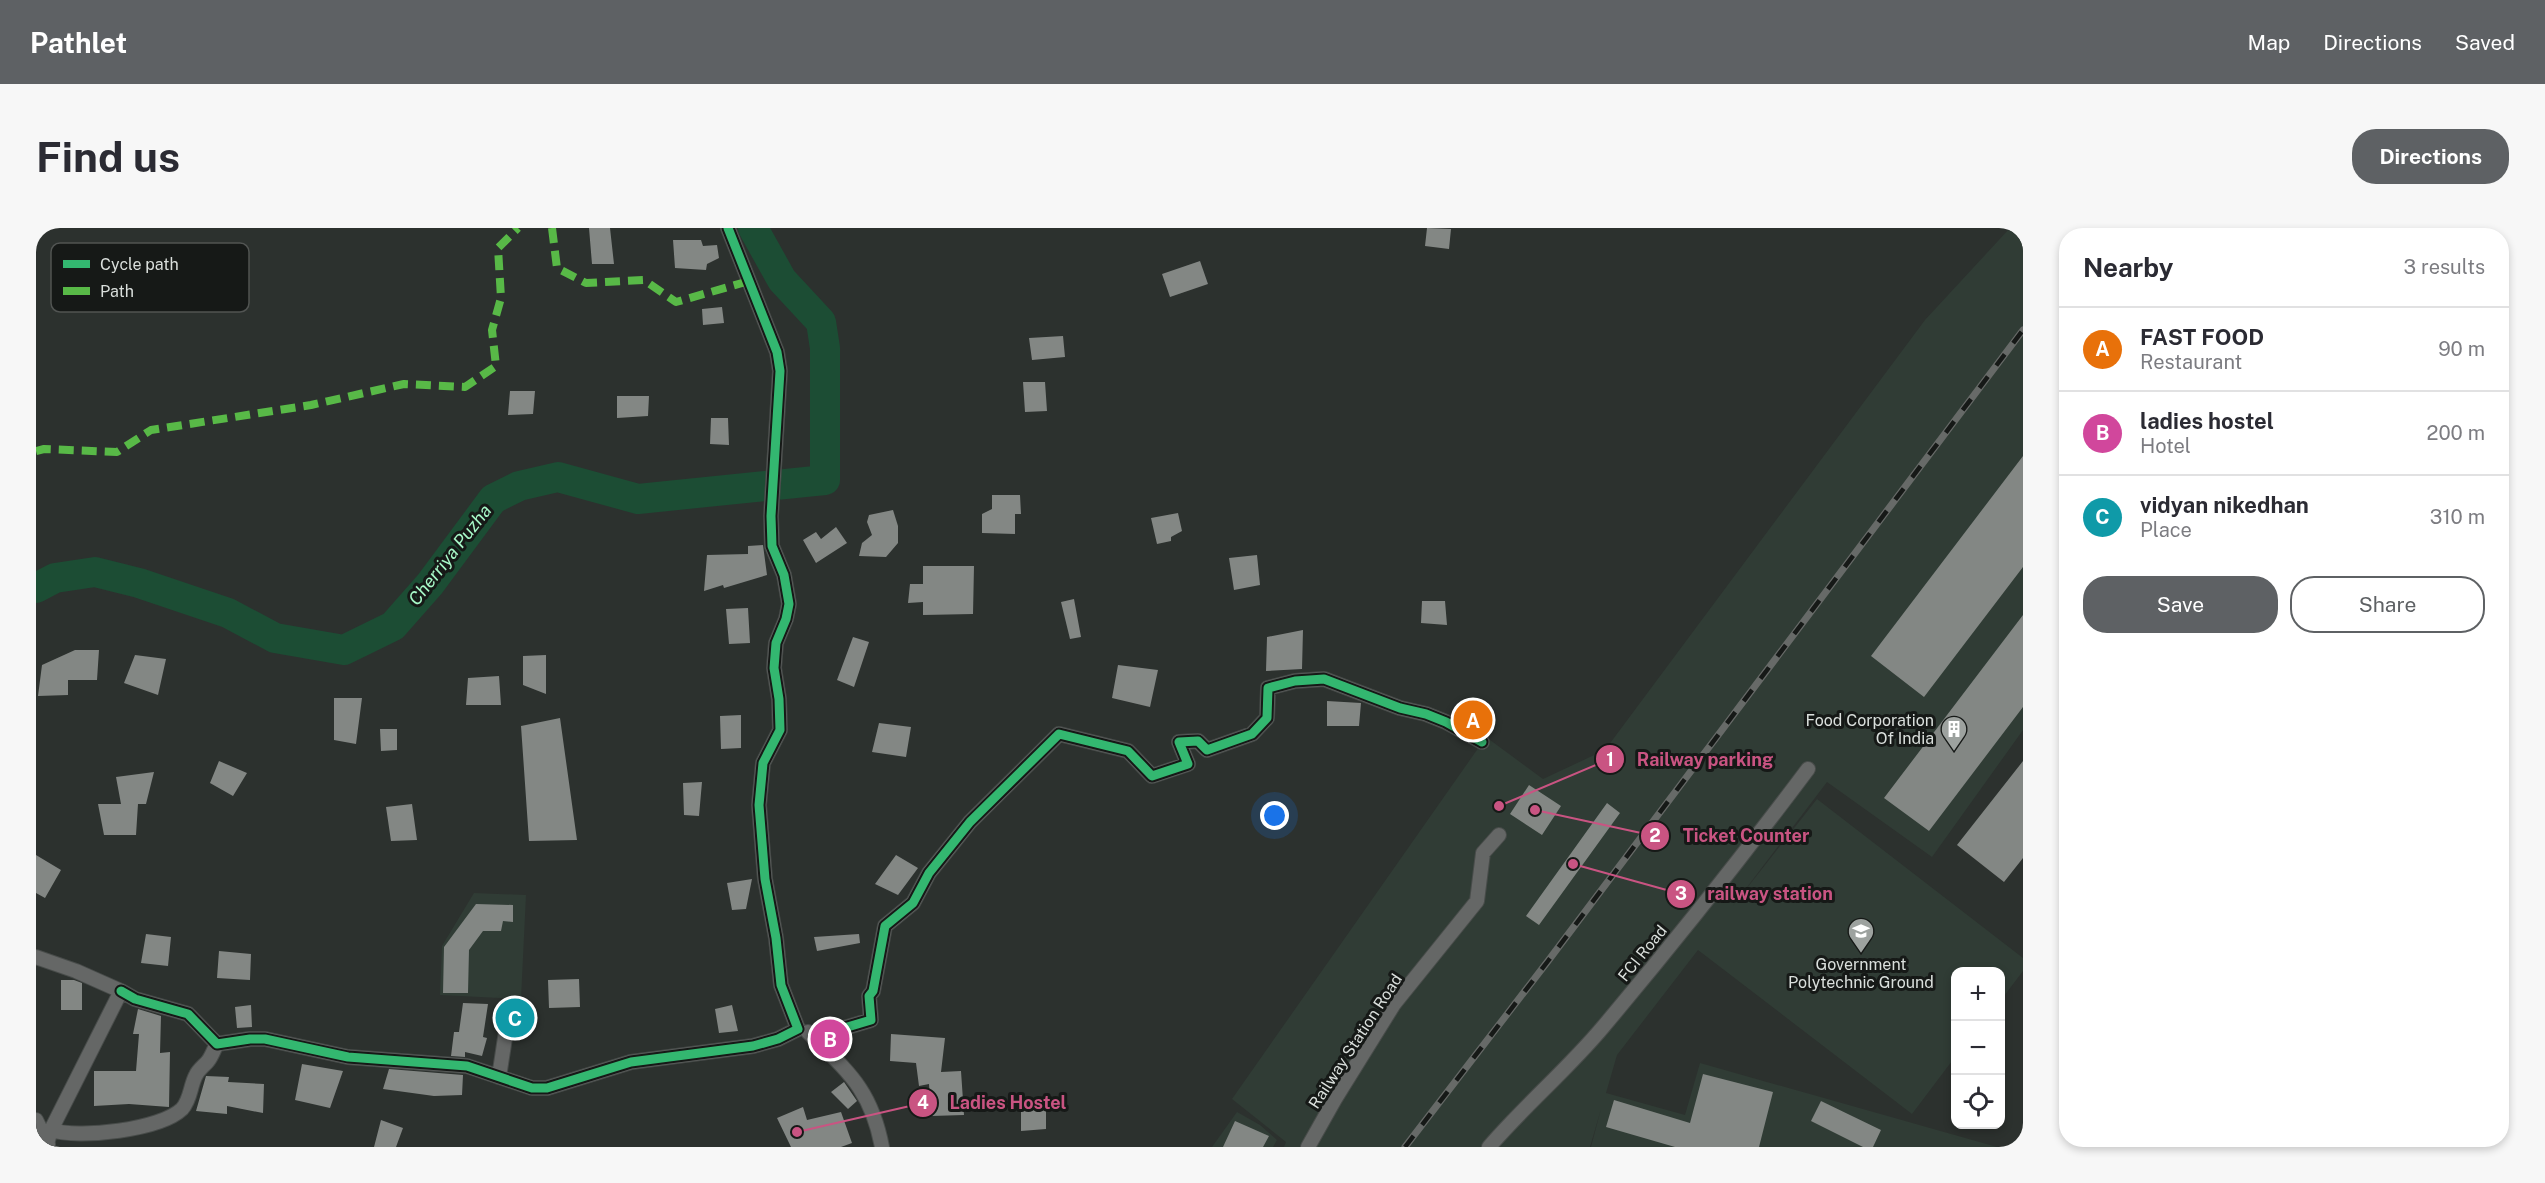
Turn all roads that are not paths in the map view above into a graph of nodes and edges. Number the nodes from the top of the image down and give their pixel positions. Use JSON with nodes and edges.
{"nodes":[{"id":1,"x":728,"y":228,"type":"edge"},
{"id":2,"x":1482,"y":742,"type":"dead end"},
{"id":3,"x":1808,"y":770,"type":"dead end"},
{"id":4,"x":1500,"y":835,"type":"dead end"},
{"id":5,"x":36,"y":957,"type":"edge"},
{"id":6,"x":121,"y":991,"type":"junction"},
{"id":7,"x":508,"y":1018,"type":"dead end"},
{"id":8,"x":798,"y":1029,"type":"junction"},
{"id":9,"x":814,"y":1037,"type":"junction"},
{"id":10,"x":217,"y":1044,"type":"junction"},
{"id":11,"x":499,"y":1077,"type":"junction"},
{"id":12,"x":36,"y":1120,"type":"edge"},
{"id":13,"x":48,"y":1140,"type":"edge"},
{"id":14,"x":882,"y":1147,"type":"edge"},
{"id":15,"x":1308,"y":1147,"type":"edge"},
{"id":16,"x":1490,"y":1147,"type":"edge"}],
"edges":[{"from":1,"to":8,"type":"street"},
{"from":2,"to":9,"type":"street"},
{"from":3,"to":16,"type":"street","name":"FCI Road"},
{"from":4,"to":15,"type":"street","name":"Railway Station Road"},
{"from":5,"to":6,"type":"street"},
{"from":6,"to":10,"type":"street"},
{"from":6,"to":13,"type":"street"},
{"from":7,"to":11,"type":"street"},
{"from":8,"to":9,"type":"street"},
{"from":8,"to":11,"type":"street"},
{"from":9,"to":14,"type":"street"},
{"from":10,"to":11,"type":"street"},
{"from":10,"to":13,"type":"street"},
{"from":12,"to":13,"type":"street"}]}
